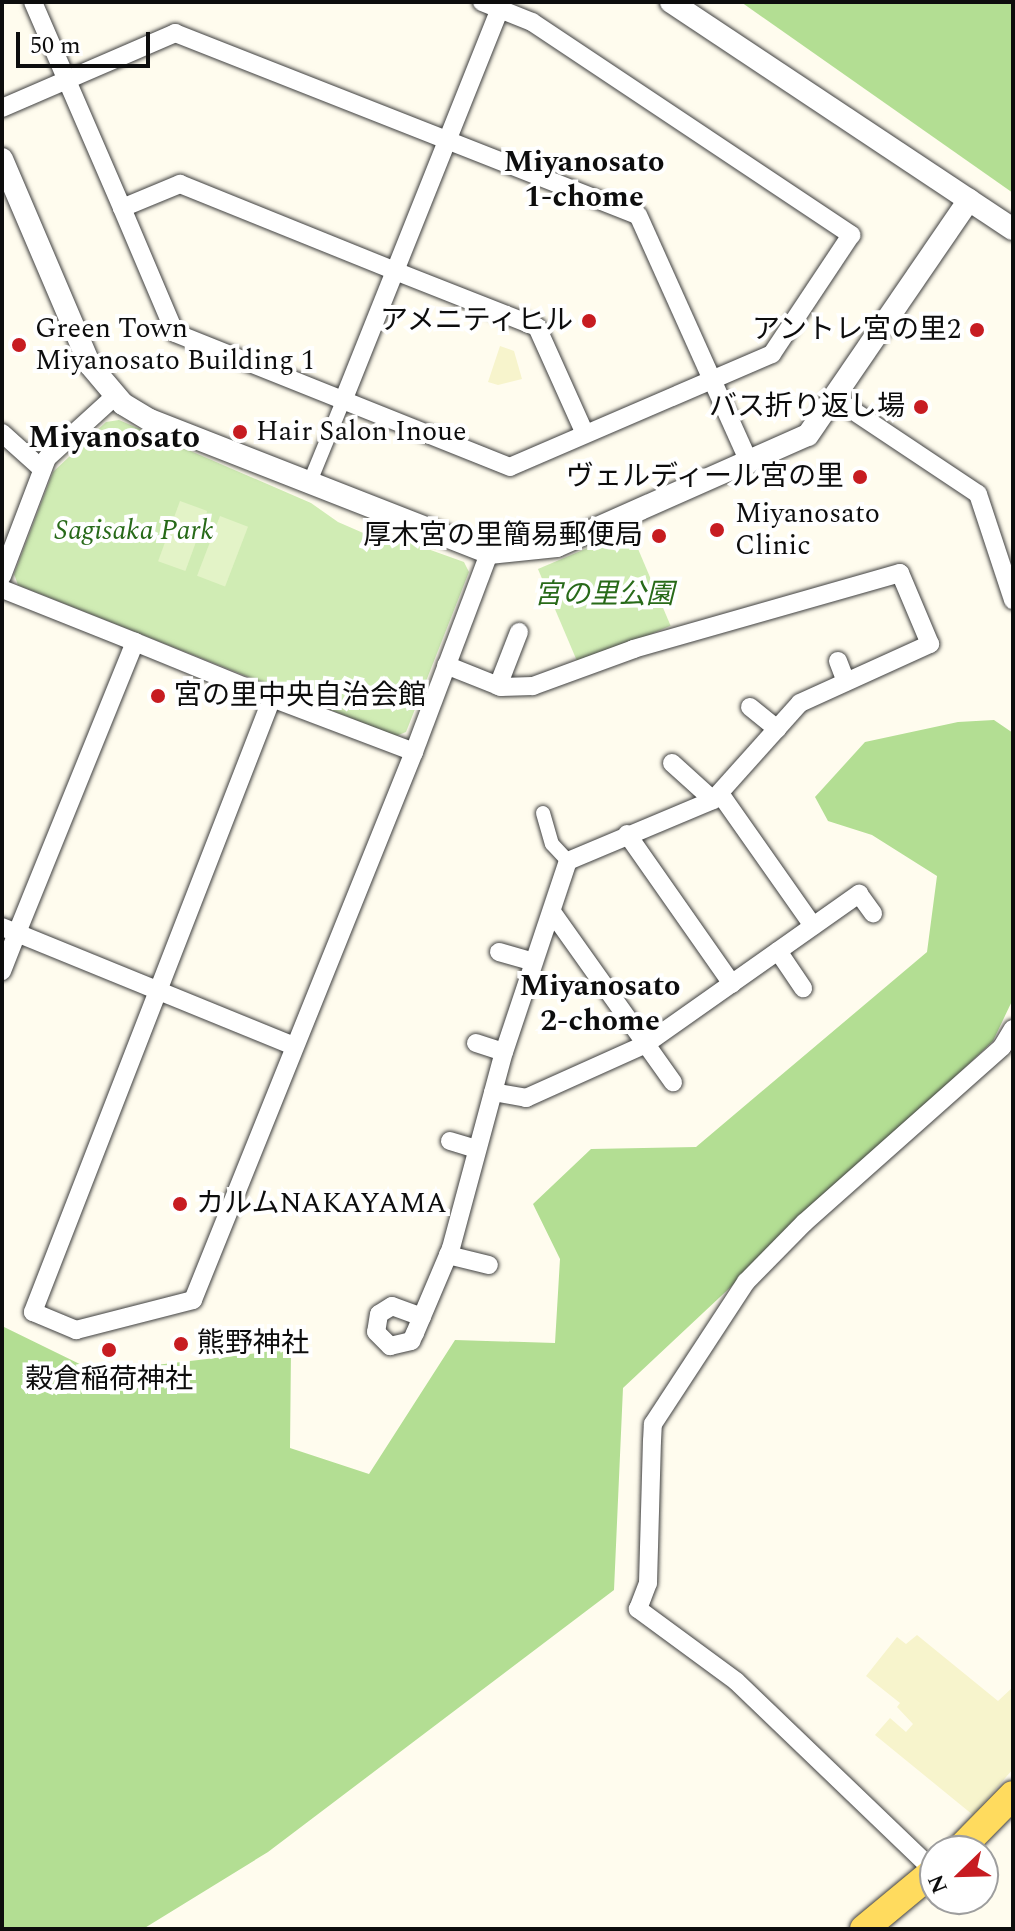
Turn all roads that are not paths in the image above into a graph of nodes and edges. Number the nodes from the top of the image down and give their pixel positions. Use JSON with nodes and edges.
{"nodes":[{"id":1,"x":33,"y":2,"type":"edge"},
{"id":2,"x":671,"y":2,"type":"edge"},
{"id":3,"x":495,"y":4,"type":"edge"},
{"id":4,"x":66,"y":80,"type":"junction"},
{"id":5,"x":2,"y":108,"type":"edge"},
{"id":6,"x":449,"y":140,"type":"junction"},
{"id":7,"x":2,"y":159,"type":"edge"},
{"id":8,"x":969,"y":200,"type":"junction"},
{"id":9,"x":122,"y":208,"type":"junction"},
{"id":10,"x":1013,"y":229,"type":"edge"},
{"id":11,"x":395,"y":271,"type":"junction"},
{"id":12,"x":713,"y":379,"type":"junction"},
{"id":13,"x":114,"y":397,"type":"junction"},
{"id":14,"x":837,"y":400,"type":"junction"},
{"id":15,"x":343,"y":401,"type":"junction"},
{"id":16,"x":2,"y":433,"type":"edge"},
{"id":17,"x":585,"y":434,"type":"junction"},
{"id":18,"x":750,"y":464,"type":"junction"},
{"id":19,"x":42,"y":469,"type":"junction"},
{"id":20,"x":309,"y":484,"type":"junction"},
{"id":21,"x":489,"y":553,"type":"junction"},
{"id":22,"x":2,"y":576,"type":"edge"},
{"id":23,"x":2,"y":589,"type":"edge"},
{"id":24,"x":1013,"y":600,"type":"edge"},
{"id":25,"x":519,"y":632,"type":"dead end"},
{"id":26,"x":135,"y":642,"type":"junction"},
{"id":27,"x":838,"y":661,"type":"dead end"},
{"id":28,"x":446,"y":665,"type":"junction"},
{"id":29,"x":846,"y":682,"type":"junction"},
{"id":30,"x":498,"y":686,"type":"junction"},
{"id":31,"x":272,"y":698,"type":"junction"},
{"id":32,"x":750,"y":707,"type":"dead end"},
{"id":33,"x":777,"y":729,"type":"junction"},
{"id":34,"x":414,"y":752,"type":"junction"},
{"id":35,"x":672,"y":763,"type":"dead end"},
{"id":36,"x":717,"y":797,"type":"junction"},
{"id":37,"x":543,"y":813,"type":"dead end"},
{"id":38,"x":627,"y":834,"type":"junction"},
{"id":39,"x":568,"y":861,"type":"junction"},
{"id":40,"x":552,"y":912,"type":"junction"},
{"id":41,"x":873,"y":913,"type":"dead end"},
{"id":42,"x":813,"y":926,"type":"junction"},
{"id":43,"x":10,"y":930,"type":"edge"},
{"id":44,"x":778,"y":951,"type":"junction"},
{"id":45,"x":499,"y":952,"type":"dead end"},
{"id":46,"x":534,"y":962,"type":"junction"},
{"id":47,"x":2,"y":971,"type":"edge"},
{"id":48,"x":732,"y":984,"type":"junction"},
{"id":49,"x":156,"y":988,"type":"junction"},
{"id":50,"x":803,"y":988,"type":"dead end"},
{"id":51,"x":1013,"y":1029,"type":"edge"},
{"id":52,"x":476,"y":1043,"type":"dead end"},
{"id":53,"x":646,"y":1044,"type":"junction"},
{"id":54,"x":294,"y":1046,"type":"junction"},
{"id":55,"x":504,"y":1052,"type":"junction"},
{"id":56,"x":673,"y":1082,"type":"dead end"},
{"id":57,"x":493,"y":1092,"type":"junction"},
{"id":58,"x":450,"y":1141,"type":"dead end"},
{"id":59,"x":477,"y":1149,"type":"junction"},
{"id":60,"x":448,"y":1255,"type":"junction"},
{"id":61,"x":489,"y":1265,"type":"dead end"},
{"id":62,"x":422,"y":1317,"type":"dead end"},
{"id":63,"x":1013,"y":1795,"type":"edge"},
{"id":64,"x":974,"y":1835,"type":"edge"},
{"id":65,"x":919,"y":1857,"type":"edge"},
{"id":66,"x":919,"y":1883,"type":"edge"},
{"id":67,"x":864,"y":1929,"type":"edge"}],
"edges":[{"from":1,"to":4,"type":"street"},
{"from":2,"to":8,"type":"street"},
{"from":3,"to":6,"type":"street"},
{"from":3,"to":12,"type":"street"},
{"from":4,"to":5,"type":"street"},
{"from":4,"to":6,"type":"street"},
{"from":4,"to":9,"type":"street"},
{"from":6,"to":11,"type":"street"},
{"from":6,"to":12,"type":"street"},
{"from":7,"to":13,"type":"street"},
{"from":8,"to":10,"type":"street"},
{"from":8,"to":14,"type":"street"},
{"from":9,"to":11,"type":"street"},
{"from":9,"to":15,"type":"street"},
{"from":11,"to":15,"type":"street"},
{"from":11,"to":17,"type":"street"},
{"from":12,"to":17,"type":"street"},
{"from":12,"to":18,"type":"street"},
{"from":13,"to":19,"type":"street"},
{"from":13,"to":20,"type":"street"},
{"from":14,"to":18,"type":"street"},
{"from":14,"to":24,"type":"street"},
{"from":15,"to":17,"type":"street"},
{"from":15,"to":20,"type":"street"},
{"from":16,"to":19,"type":"street"},
{"from":18,"to":21,"type":"street"},
{"from":19,"to":22,"type":"street"},
{"from":20,"to":21,"type":"street"},
{"from":21,"to":28,"type":"street"},
{"from":23,"to":26,"type":"street"},
{"from":25,"to":30,"type":"street"},
{"from":26,"to":31,"type":"street"},
{"from":26,"to":43,"type":"street"},
{"from":27,"to":29,"type":"street"},
{"from":28,"to":30,"type":"street"},
{"from":28,"to":34,"type":"street"},
{"from":29,"to":30,"type":"street"},
{"from":29,"to":33,"type":"street"},
{"from":31,"to":34,"type":"street"},
{"from":31,"to":49,"type":"street"},
{"from":32,"to":33,"type":"street"},
{"from":33,"to":36,"type":"street"},
{"from":34,"to":54,"type":"street"},
{"from":35,"to":36,"type":"street"},
{"from":36,"to":38,"type":"street"},
{"from":36,"to":42,"type":"street"},
{"from":37,"to":39,"type":"street"},
{"from":38,"to":39,"type":"street"},
{"from":38,"to":48,"type":"street"},
{"from":39,"to":40,"type":"street"},
{"from":40,"to":46,"type":"street"},
{"from":40,"to":53,"type":"street"},
{"from":41,"to":42,"type":"street"},
{"from":42,"to":44,"type":"street"},
{"from":43,"to":47,"type":"street"},
{"from":43,"to":49,"type":"street"},
{"from":44,"to":48,"type":"street"},
{"from":44,"to":50,"type":"street"},
{"from":45,"to":46,"type":"street"},
{"from":46,"to":55,"type":"street"},
{"from":48,"to":53,"type":"street"},
{"from":49,"to":54,"type":"street"},
{"from":49,"to":54,"type":"street"},
{"from":51,"to":65,"type":"street"},
{"from":52,"to":55,"type":"street"},
{"from":53,"to":56,"type":"street"},
{"from":53,"to":57,"type":"street"},
{"from":55,"to":57,"type":"street"},
{"from":57,"to":59,"type":"street"},
{"from":58,"to":59,"type":"street"},
{"from":59,"to":60,"type":"street"},
{"from":60,"to":61,"type":"street"},
{"from":60,"to":62,"type":"street"},
{"from":63,"to":64,"type":"main road"},
{"from":66,"to":67,"type":"main road"}]}
